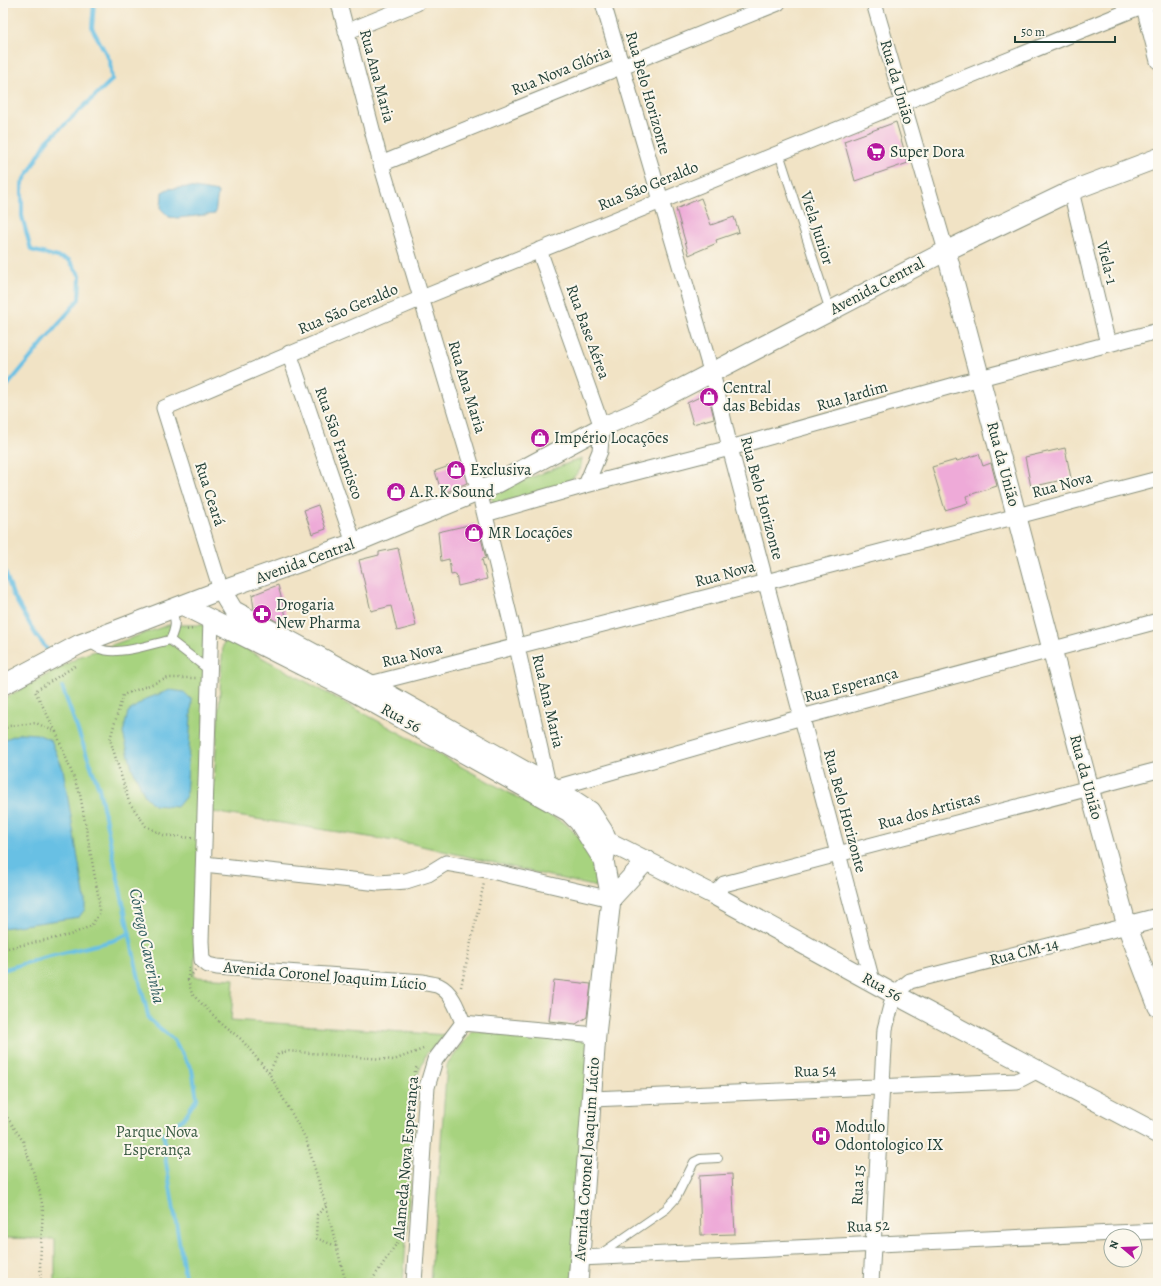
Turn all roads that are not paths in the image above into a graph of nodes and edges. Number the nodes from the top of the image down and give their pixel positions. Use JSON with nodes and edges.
{"nodes":[{"id":1,"x":339,"y":3,"type":"edge"},
{"id":2,"x":417,"y":3,"type":"edge"},
{"id":3,"x":603,"y":3,"type":"edge"},
{"id":4,"x":778,"y":3,"type":"edge"},
{"id":5,"x":874,"y":3,"type":"edge"},
{"id":6,"x":1145,"y":4,"type":"edge"},
{"id":7,"x":346,"y":32,"type":"junction"},
{"id":8,"x":1158,"y":61,"type":"edge"},
{"id":9,"x":621,"y":67,"type":"junction"},
{"id":10,"x":903,"y":103,"type":"junction"},
{"id":11,"x":779,"y":153,"type":"junction"},
{"id":12,"x":1158,"y":158,"type":"edge"},
{"id":13,"x":381,"y":164,"type":"junction"},
{"id":14,"x":1071,"y":191,"type":"junction"},
{"id":15,"x":660,"y":201,"type":"junction"},
{"id":16,"x":539,"y":250,"type":"junction"},
{"id":17,"x":946,"y":250,"type":"junction"},
{"id":18,"x":422,"y":298,"type":"junction"},
{"id":19,"x":830,"y":311,"type":"junction"},
{"id":20,"x":1158,"y":331,"type":"edge"},
{"id":21,"x":1108,"y":344,"type":"junction"},
{"id":22,"x":289,"y":353,"type":"junction"},
{"id":23,"x":712,"y":372,"type":"junction"},
{"id":24,"x":980,"y":378,"type":"junction"},
{"id":25,"x":164,"y":408,"type":"joint"},
{"id":26,"x":602,"y":427,"type":"junction"},
{"id":27,"x":730,"y":448,"type":"junction"},
{"id":28,"x":1158,"y":479,"type":"edge"},
{"id":29,"x":586,"y":485,"type":"junction"},
{"id":30,"x":479,"y":491,"type":"junction"},
{"id":31,"x":485,"y":514,"type":"junction"},
{"id":32,"x":1016,"y":516,"type":"junction"},
{"id":33,"x":354,"y":544,"type":"junction"},
{"id":34,"x":766,"y":582,"type":"junction"},
{"id":35,"x":221,"y":590,"type":"junction"},
{"id":36,"x":177,"y":607,"type":"junction"},
{"id":37,"x":211,"y":619,"type":"junction"},
{"id":38,"x":1158,"y":621,"type":"edge"},
{"id":39,"x":170,"y":640,"type":"junction"},
{"id":40,"x":83,"y":642,"type":"junction"},
{"id":41,"x":518,"y":647,"type":"junction"},
{"id":42,"x":1052,"y":650,"type":"junction"},
{"id":43,"x":209,"y":675,"type":"junction"},
{"id":44,"x":370,"y":684,"type":"junction"},
{"id":45,"x":3,"y":685,"type":"edge"},
{"id":46,"x":802,"y":717,"type":"junction"},
{"id":47,"x":1158,"y":770,"type":"edge"},
{"id":48,"x":552,"y":786,"type":"junction"},
{"id":49,"x":1089,"y":788,"type":"junction"},
{"id":50,"x":600,"y":842,"type":"junction"},
{"id":51,"x":838,"y":854,"type":"junction"},
{"id":52,"x":647,"y":860,"type":"junction"},
{"id":53,"x":204,"y":864,"type":"junction"},
{"id":54,"x":714,"y":895,"type":"junction"},
{"id":55,"x":611,"y":899,"type":"junction"},
{"id":56,"x":1158,"y":918,"type":"edge"},
{"id":57,"x":1128,"y":926,"type":"junction"},
{"id":58,"x":872,"y":981,"type":"junction"},
{"id":59,"x":894,"y":994,"type":"junction"},
{"id":60,"x":1158,"y":1007,"type":"edge"},
{"id":61,"x":464,"y":1023,"type":"junction"},
{"id":62,"x":596,"y":1035,"type":"junction"},
{"id":63,"x":1038,"y":1070,"type":"junction"},
{"id":64,"x":882,"y":1086,"type":"junction"},
{"id":65,"x":592,"y":1099,"type":"junction"},
{"id":66,"x":1158,"y":1134,"type":"edge"},
{"id":67,"x":718,"y":1158,"type":"dead end"},
{"id":68,"x":1158,"y":1231,"type":"edge"},
{"id":69,"x":873,"y":1244,"type":"junction"},
{"id":70,"x":587,"y":1258,"type":"junction"},
{"id":71,"x":414,"y":1283,"type":"edge"},
{"id":72,"x":578,"y":1283,"type":"edge"},
{"id":73,"x":871,"y":1283,"type":"edge"}],
"edges":[{"from":1,"to":7,"type":"street","name":"Rua Ana Maria"},
{"from":2,"to":7,"type":"street"},
{"from":3,"to":9,"type":"street","name":"Rua Belo Horizonte"},
{"from":4,"to":9,"type":"street","name":"Rua Nova Glória"},
{"from":5,"to":10,"type":"street","name":"Rua da União"},
{"from":6,"to":8,"type":"street"},
{"from":6,"to":10,"type":"street","name":"Rua São Geraldo"},
{"from":7,"to":13,"type":"street","name":"Rua Ana Maria"},
{"from":9,"to":13,"type":"street","name":"Rua Nova Glória"},
{"from":9,"to":15,"type":"street","name":"Rua Belo Horizonte"},
{"from":10,"to":11,"type":"street","name":"Rua São Geraldo"},
{"from":10,"to":17,"type":"street","name":"Rua da União"},
{"from":11,"to":15,"type":"street","name":"Rua São Geraldo"},
{"from":11,"to":19,"type":"lane","name":"Viela Junior"},
{"from":12,"to":14,"type":"street","name":"Avenida Central"},
{"from":13,"to":18,"type":"street","name":"Rua Ana Maria"},
{"from":14,"to":17,"type":"street","name":"Avenida Central"},
{"from":14,"to":21,"type":"street","name":"Viela-1"},
{"from":15,"to":16,"type":"street","name":"Rua São Geraldo"},
{"from":15,"to":23,"type":"street","name":"Rua Belo Horizonte"},
{"from":16,"to":18,"type":"street","name":"Rua São Geraldo"},
{"from":16,"to":26,"type":"street","name":"Rua Base Aérea"},
{"from":17,"to":19,"type":"street","name":"Avenida Central"},
{"from":17,"to":24,"type":"street","name":"Rua da União"},
{"from":18,"to":22,"type":"street","name":"Rua São Geraldo"},
{"from":18,"to":30,"type":"street","name":"Rua Ana Maria"},
{"from":19,"to":23,"type":"street","name":"Avenida Central"},
{"from":20,"to":21,"type":"street","name":"Rua Jardim"},
{"from":21,"to":24,"type":"street","name":"Rua Jardim"},
{"from":22,"to":25,"type":"street","name":"Rua São Geraldo"},
{"from":22,"to":33,"type":"street","name":"Rua São Francisco"},
{"from":23,"to":26,"type":"street","name":"Avenida Central"},
{"from":23,"to":27,"type":"street","name":"Rua Belo Horizonte"},
{"from":24,"to":27,"type":"street","name":"Rua Jardim"},
{"from":24,"to":32,"type":"street","name":"Rua da União"},
{"from":25,"to":35,"type":"street","name":"Rua Ceará"},
{"from":26,"to":29,"type":"street"},
{"from":26,"to":30,"type":"street","name":"Avenida Central"},
{"from":27,"to":29,"type":"street","name":"Rua Jardim"},
{"from":27,"to":34,"type":"street","name":"Rua Belo Horizonte"},
{"from":28,"to":32,"type":"street","name":"Rua Nova"},
{"from":29,"to":31,"type":"street","name":"Rua Jardim"},
{"from":30,"to":31,"type":"street","name":"Rua Ana Maria"},
{"from":30,"to":33,"type":"street","name":"Avenida Central"},
{"from":31,"to":41,"type":"street","name":"Rua Ana Maria"},
{"from":32,"to":34,"type":"street","name":"Rua Nova"},
{"from":32,"to":42,"type":"street","name":"Rua da União"},
{"from":33,"to":35,"type":"street","name":"Avenida Central"},
{"from":34,"to":41,"type":"street","name":"Rua Nova"},
{"from":34,"to":46,"type":"street","name":"Rua Belo Horizonte"},
{"from":35,"to":36,"type":"street","name":"Avenida Central"},
{"from":35,"to":44,"type":"street","name":"Rua 56"},
{"from":36,"to":37,"type":"street","name":"Rua 56"},
{"from":36,"to":39,"type":"lane"},
{"from":36,"to":40,"type":"street","name":"Avenida Central"},
{"from":37,"to":43,"type":"street","name":"Avenida Coronel Joaquim Lúcio"},
{"from":37,"to":50,"type":"street","name":"Rua 56"},
{"from":38,"to":42,"type":"street","name":"Rua Esperança"},
{"from":39,"to":40,"type":"lane"},
{"from":39,"to":43,"type":"lane"},
{"from":40,"to":45,"type":"street","name":"Avenida Central"},
{"from":41,"to":44,"type":"street","name":"Rua Nova"},
{"from":41,"to":48,"type":"street","name":"Rua Ana Maria"},
{"from":42,"to":46,"type":"street","name":"Rua Esperança"},
{"from":42,"to":49,"type":"street","name":"Rua da União"},
{"from":43,"to":53,"type":"street","name":"Avenida Coronel Joaquim Lúcio"},
{"from":44,"to":48,"type":"street","name":"Rua 56"},
{"from":46,"to":48,"type":"street","name":"Rua Esperança"},
{"from":46,"to":51,"type":"street","name":"Rua Belo Horizonte"},
{"from":47,"to":49,"type":"street","name":"Rua dos Artistas"},
{"from":48,"to":50,"type":"street","name":"Rua 56"},
{"from":49,"to":51,"type":"street","name":"Rua dos Artistas"},
{"from":49,"to":57,"type":"street","name":"Rua da União"},
{"from":50,"to":52,"type":"street","name":"Rua 56"},
{"from":50,"to":55,"type":"street","name":"Avenida Coronel Joaquim Lúcio"},
{"from":51,"to":54,"type":"street","name":"Rua dos Artistas"},
{"from":51,"to":58,"type":"street","name":"Rua Belo Horizonte"},
{"from":52,"to":54,"type":"street","name":"Rua 56"},
{"from":52,"to":55,"type":"street"},
{"from":53,"to":55,"type":"street"},
{"from":53,"to":61,"type":"street","name":"Avenida Coronel Joaquim Lúcio"},
{"from":54,"to":58,"type":"street","name":"Rua 56"},
{"from":55,"to":62,"type":"street","name":"Avenida Coronel Joaquim Lúcio"},
{"from":56,"to":57,"type":"street","name":"Rua CM-14"},
{"from":57,"to":59,"type":"street","name":"Rua CM-14"},
{"from":57,"to":60,"type":"street","name":"Rua da União"},
{"from":58,"to":59,"type":"street","name":"Rua 56"},
{"from":59,"to":63,"type":"street","name":"Rua 56"},
{"from":59,"to":64,"type":"street","name":"Rua 15"},
{"from":61,"to":62,"type":"street","name":"Avenida Coronel Joaquim Lúcio"},
{"from":61,"to":71,"type":"street","name":"Alameda Nova Esperança"},
{"from":62,"to":65,"type":"street","name":"Avenida Coronel Joaquim Lúcio"},
{"from":63,"to":64,"type":"street","name":"Rua 54"},
{"from":63,"to":66,"type":"street","name":"Rua 56"},
{"from":64,"to":65,"type":"street","name":"Rua 54"},
{"from":64,"to":69,"type":"street","name":"Rua 15"},
{"from":65,"to":70,"type":"street","name":"Avenida Coronel Joaquim Lúcio"},
{"from":67,"to":70,"type":"lane"},
{"from":68,"to":69,"type":"street","name":"Rua 52"},
{"from":69,"to":70,"type":"street","name":"Rua 52"},
{"from":69,"to":73,"type":"street","name":"Rua 15"},
{"from":70,"to":72,"type":"street","name":"Avenida Coronel Joaquim Lúcio"}]}
